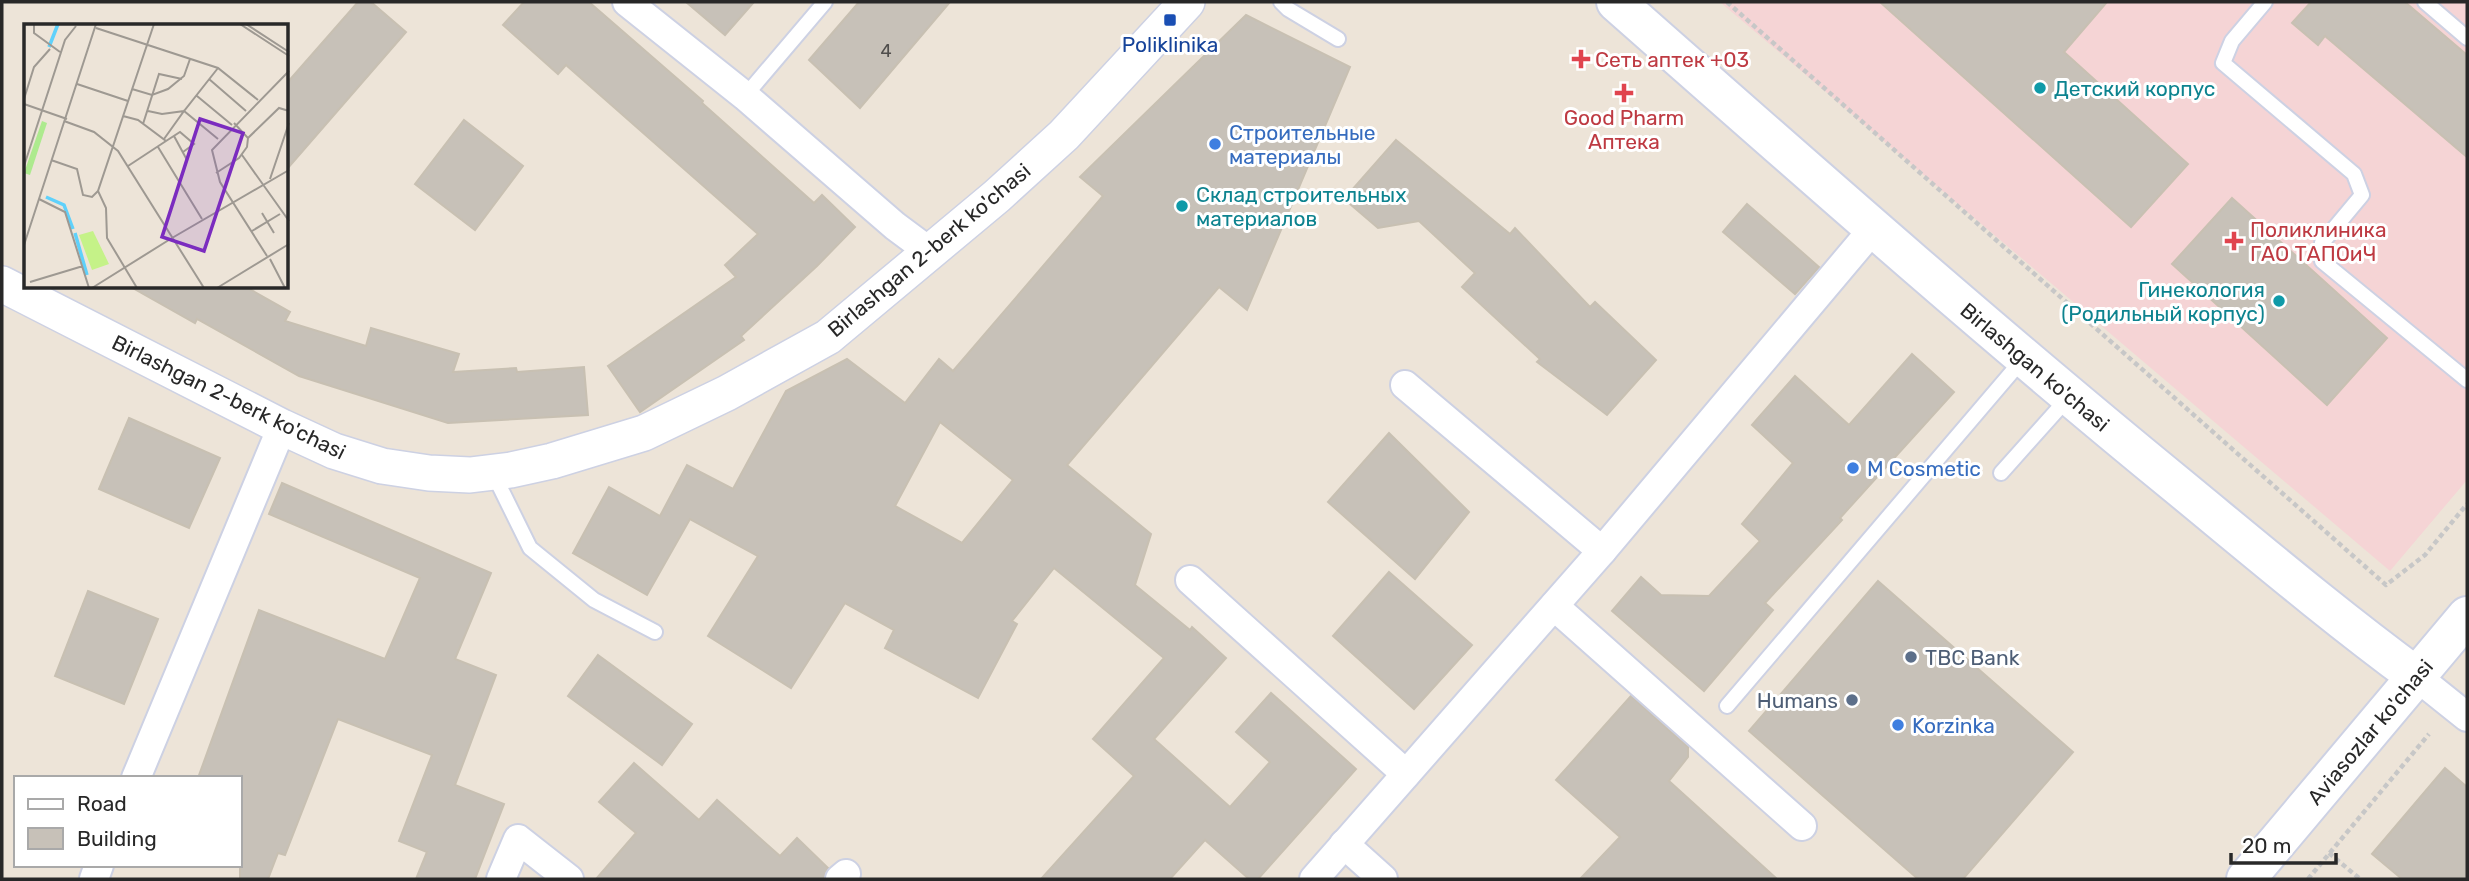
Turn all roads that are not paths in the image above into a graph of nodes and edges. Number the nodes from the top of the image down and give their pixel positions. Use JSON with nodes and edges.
{"nodes":[{"id":1,"x":627,"y":2,"type":"edge"},
{"id":2,"x":825,"y":2,"type":"edge"},
{"id":3,"x":1187,"y":2,"type":"edge"},
{"id":4,"x":1281,"y":2,"type":"edge"},
{"id":5,"x":1616,"y":2,"type":"edge"},
{"id":6,"x":2265,"y":2,"type":"edge"},
{"id":7,"x":2426,"y":2,"type":"edge"},
{"id":8,"x":1338,"y":38,"type":"dead end"},
{"id":9,"x":2467,"y":38,"type":"edge"},
{"id":10,"x":745,"y":96,"type":"junction"},
{"id":11,"x":1873,"y":229,"type":"junction"},
{"id":12,"x":930,"y":252,"type":"junction"},
{"id":13,"x":2,"y":284,"type":"edge"},
{"id":14,"x":2024,"y":358,"type":"junction"},
{"id":15,"x":2467,"y":380,"type":"edge"},
{"id":16,"x":1405,"y":385,"type":"dead end"},
{"id":17,"x":2068,"y":397,"type":"junction"},
{"id":18,"x":282,"y":427,"type":"junction"},
{"id":19,"x":492,"y":472,"type":"junction"},
{"id":20,"x":2001,"y":473,"type":"dead end"},
{"id":21,"x":1602,"y":551,"type":"junction"},
{"id":22,"x":1190,"y":580,"type":"dead end"},
{"id":23,"x":1554,"y":606,"type":"junction"},
{"id":24,"x":2467,"y":617,"type":"edge"},
{"id":25,"x":655,"y":632,"type":"dead end"},
{"id":26,"x":2417,"y":677,"type":"junction"},
{"id":27,"x":1727,"y":706,"type":"dead end"},
{"id":28,"x":2467,"y":717,"type":"edge"},
{"id":29,"x":1406,"y":774,"type":"junction"},
{"id":30,"x":137,"y":776,"type":"edge"},
{"id":31,"x":1802,"y":826,"type":"dead end"},
{"id":32,"x":1344,"y":844,"type":"junction"},
{"id":33,"x":501,"y":879,"type":"edge"},
{"id":34,"x":569,"y":879,"type":"edge"},
{"id":35,"x":1314,"y":879,"type":"edge"},
{"id":36,"x":1383,"y":879,"type":"edge"},
{"id":37,"x":2246,"y":879,"type":"edge"}],
"edges":[{"from":1,"to":10,"type":"street"},
{"from":2,"to":10,"type":"lane"},
{"from":3,"to":12,"type":"street","name":"Birlashgan 2-berk ko'chasi"},
{"from":4,"to":8,"type":"lane"},
{"from":5,"to":11,"type":"main road","name":"Birlashgan ko'chasi"},
{"from":6,"to":15,"type":"lane"},
{"from":7,"to":9,"type":"lane"},
{"from":10,"to":12,"type":"street"},
{"from":11,"to":14,"type":"main road","name":"Birlashgan ko'chasi"},
{"from":11,"to":21,"type":"street"},
{"from":12,"to":19,"type":"street","name":"Birlashgan 2-berk ko'chasi"},
{"from":13,"to":18,"type":"street","name":"Birlashgan 2-berk ko'chasi"},
{"from":14,"to":17,"type":"main road","name":"Birlashgan ko'chasi"},
{"from":14,"to":27,"type":"lane"},
{"from":16,"to":21,"type":"street"},
{"from":17,"to":20,"type":"lane"},
{"from":17,"to":26,"type":"main road","name":"Birlashgan ko'chasi"},
{"from":18,"to":19,"type":"street","name":"Birlashgan 2-berk ko'chasi"},
{"from":18,"to":30,"type":"street"},
{"from":19,"to":25,"type":"lane"},
{"from":21,"to":23,"type":"street"},
{"from":22,"to":29,"type":"street"},
{"from":23,"to":29,"type":"street"},
{"from":23,"to":31,"type":"street"},
{"from":24,"to":26,"type":"main road","name":"Aviasozlar ko'chasi"},
{"from":26,"to":28,"type":"street","name":"Birlashgan ko'chasi"},
{"from":26,"to":37,"type":"main road","name":"Aviasozlar ko'chasi"},
{"from":29,"to":32,"type":"street"},
{"from":32,"to":35,"type":"street"},
{"from":32,"to":36,"type":"street"},
{"from":33,"to":34,"type":"street"}]}
